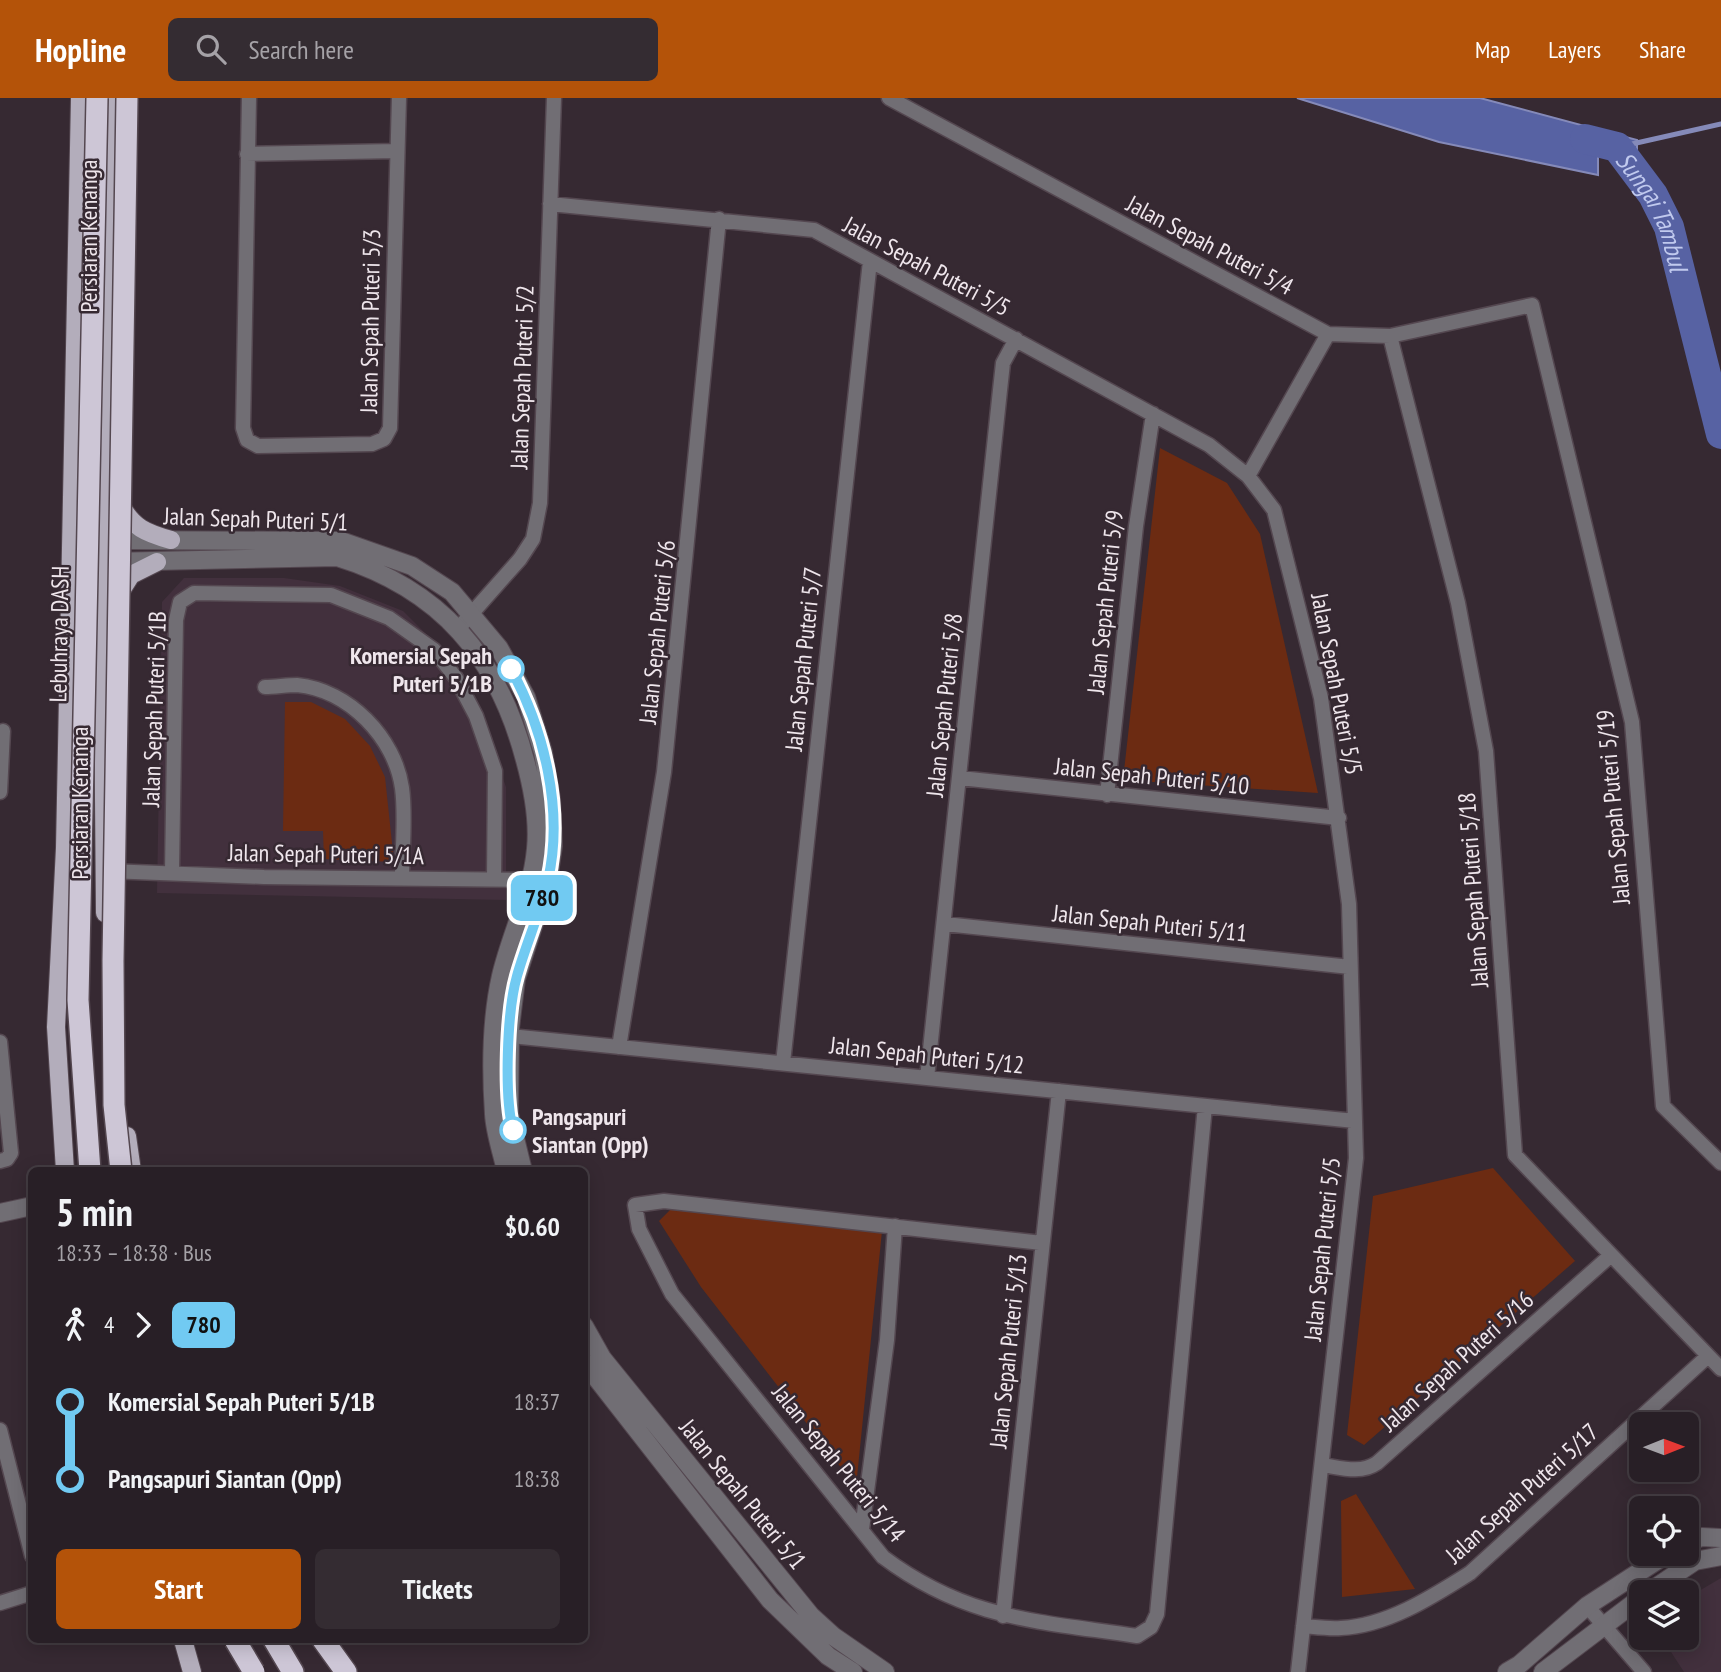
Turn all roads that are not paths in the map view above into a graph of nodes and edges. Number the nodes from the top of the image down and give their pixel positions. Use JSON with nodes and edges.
{"nodes":[{"id":1,"x":80,"y":98,"type":"edge"},
{"id":2,"x":97,"y":98,"type":"edge"},
{"id":3,"x":113,"y":98,"type":"edge"},
{"id":4,"x":127,"y":98,"type":"edge"},
{"id":5,"x":249,"y":98,"type":"edge"},
{"id":6,"x":398,"y":98,"type":"edge"},
{"id":7,"x":554,"y":98,"type":"edge"},
{"id":8,"x":889,"y":98,"type":"edge"},
{"id":9,"x":396,"y":151,"type":"junction"},
{"id":10,"x":247,"y":154,"type":"junction"},
{"id":11,"x":550,"y":204,"type":"junction"},
{"id":12,"x":719,"y":219,"type":"junction"},
{"id":13,"x":79,"y":242,"type":"junction"},
{"id":14,"x":870,"y":261,"type":"junction"},
{"id":15,"x":1532,"y":305,"type":"joint"},
{"id":16,"x":1328,"y":334,"type":"junction"},
{"id":17,"x":1390,"y":336,"type":"junction"},
{"id":18,"x":1016,"y":340,"type":"junction"},
{"id":19,"x":111,"y":375,"type":"junction"},
{"id":20,"x":1153,"y":414,"type":"junction"},
{"id":21,"x":1248,"y":476,"type":"junction"},
{"id":22,"x":105,"y":540,"type":"junction"},
{"id":23,"x":171,"y":540,"type":"junction"},
{"id":24,"x":99,"y":559,"type":"junction"},
{"id":25,"x":157,"y":562,"type":"junction"},
{"id":26,"x":472,"y":613,"type":"junction"},
{"id":27,"x":458,"y":629,"type":"junction"},
{"id":28,"x":103,"y":683,"type":"junction"},
{"id":29,"x":265,"y":687,"type":"dead end"},
{"id":30,"x":3,"y":731,"type":"dead end"},
{"id":31,"x":960,"y":778,"type":"junction"},
{"id":32,"x":0,"y":792,"type":"edge"},
{"id":33,"x":1107,"y":796,"type":"junction"},
{"id":34,"x":1339,"y":818,"type":"junction"},
{"id":35,"x":65,"y":848,"type":"junction"},
{"id":36,"x":103,"y":871,"type":"junction"},
{"id":37,"x":172,"y":871,"type":"junction"},
{"id":38,"x":494,"y":878,"type":"junction"},
{"id":39,"x":402,"y":879,"type":"junction"},
{"id":40,"x":540,"y":880,"type":"junction"},
{"id":41,"x":945,"y":924,"type":"junction"},
{"id":42,"x":1350,"y":967,"type":"junction"},
{"id":43,"x":502,"y":1035,"type":"junction"},
{"id":44,"x":0,"y":1042,"type":"edge"},
{"id":45,"x":619,"y":1047,"type":"junction"},
{"id":46,"x":783,"y":1063,"type":"junction"},
{"id":47,"x":927,"y":1078,"type":"junction"},
{"id":48,"x":1059,"y":1091,"type":"junction"},
{"id":49,"x":1205,"y":1106,"type":"junction"},
{"id":50,"x":1355,"y":1121,"type":"junction"},
{"id":51,"x":0,"y":1161,"type":"edge"},
{"id":52,"x":1721,"y":1163,"type":"edge"},
{"id":53,"x":65,"y":1167,"type":"edge"},
{"id":54,"x":90,"y":1167,"type":"edge"},
{"id":55,"x":121,"y":1167,"type":"edge"},
{"id":56,"x":131,"y":1167,"type":"edge"},
{"id":57,"x":505,"y":1167,"type":"edge"},
{"id":58,"x":522,"y":1167,"type":"edge"},
{"id":59,"x":28,"y":1207,"type":"edge"},
{"id":60,"x":0,"y":1213,"type":"edge"},
{"id":61,"x":895,"y":1226,"type":"junction"},
{"id":62,"x":1042,"y":1243,"type":"junction"},
{"id":63,"x":1610,"y":1256,"type":"junction"},
{"id":64,"x":588,"y":1333,"type":"edge"},
{"id":65,"x":1708,"y":1356,"type":"junction"},
{"id":66,"x":588,"y":1367,"type":"edge"},
{"id":67,"x":1721,"y":1369,"type":"edge"},
{"id":68,"x":0,"y":1430,"type":"edge"},
{"id":69,"x":1323,"y":1465,"type":"junction"},
{"id":70,"x":862,"y":1530,"type":"junction"},
{"id":71,"x":1699,"y":1538,"type":"edge"},
{"id":72,"x":1721,"y":1538,"type":"edge"},
{"id":73,"x":28,"y":1540,"type":"edge"},
{"id":74,"x":1721,"y":1556,"type":"edge"},
{"id":75,"x":1649,"y":1566,"type":"edge"},
{"id":76,"x":1667,"y":1580,"type":"edge"},
{"id":77,"x":28,"y":1594,"type":"edge"},
{"id":78,"x":0,"y":1603,"type":"edge"},
{"id":79,"x":1587,"y":1606,"type":"junction"},
{"id":80,"x":1629,"y":1606,"type":"edge"},
{"id":81,"x":1003,"y":1616,"type":"junction"},
{"id":82,"x":1603,"y":1624,"type":"junction"},
{"id":83,"x":1303,"y":1626,"type":"junction"},
{"id":84,"x":184,"y":1643,"type":"edge"},
{"id":85,"x":239,"y":1643,"type":"edge"},
{"id":86,"x":276,"y":1643,"type":"edge"},
{"id":87,"x":325,"y":1643,"type":"edge"},
{"id":88,"x":192,"y":1672,"type":"edge"},
{"id":89,"x":252,"y":1672,"type":"edge"},
{"id":90,"x":293,"y":1672,"type":"edge"},
{"id":91,"x":345,"y":1672,"type":"edge"},
{"id":92,"x":853,"y":1672,"type":"edge"},
{"id":93,"x":885,"y":1672,"type":"edge"},
{"id":94,"x":1298,"y":1672,"type":"edge"},
{"id":95,"x":1507,"y":1672,"type":"edge"},
{"id":96,"x":1543,"y":1672,"type":"edge"},
{"id":97,"x":1644,"y":1672,"type":"edge"}],
"edges":[{"from":1,"to":13,"type":"main road","name":"Persiaran Kenanga"},
{"from":2,"to":54,"type":"highway","name":"Lebuhraya DASH","bridge":true},
{"from":3,"to":19,"type":"main road","name":"Persiaran Kenanga"},
{"from":4,"to":55,"type":"highway","bridge":true},
{"from":5,"to":10,"type":"street","name":"Jalan Sepah Puteri 5/3"},
{"from":6,"to":9,"type":"street","name":"Jalan Sepah Puteri 5/3"},
{"from":7,"to":11,"type":"street","name":"Jalan Sepah Puteri 5/2"},
{"from":8,"to":16,"type":"street","name":"Jalan Sepah Puteri 5/4"},
{"from":9,"to":10,"type":"street"},
{"from":9,"to":10,"type":"street","name":"Jalan Sepah Puteri 5/3"},
{"from":11,"to":12,"type":"street","name":"Jalan Sepah Puteri 5/5"},
{"from":11,"to":26,"type":"street","name":"Jalan Sepah Puteri 5/2"},
{"from":12,"to":14,"type":"street","name":"Jalan Sepah Puteri 5/5"},
{"from":12,"to":45,"type":"street","name":"Jalan Sepah Puteri 5/6"},
{"from":13,"to":24,"type":"main road","name":"Persiaran Kenanga"},
{"from":13,"to":35,"type":"main road","name":"Persiaran Kenanga"},
{"from":14,"to":18,"type":"street","name":"Jalan Sepah Puteri 5/5"},
{"from":14,"to":46,"type":"street","name":"Jalan Sepah Puteri 5/7"},
{"from":15,"to":17,"type":"street","name":"Jalan Sepah Puteri 5/4"},
{"from":15,"to":52,"type":"street","name":"Jalan Sepah Puteri 5/19"},
{"from":16,"to":17,"type":"street","name":"Jalan Sepah Puteri 5/4"},
{"from":16,"to":21,"type":"street"},
{"from":17,"to":63,"type":"street","name":"Jalan Sepah Puteri 5/18"},
{"from":18,"to":20,"type":"street","name":"Jalan Sepah Puteri 5/5"},
{"from":18,"to":31,"type":"street","name":"Jalan Sepah Puteri 5/8"},
{"from":19,"to":22,"type":"main road","name":"Persiaran Kenanga"},
{"from":19,"to":23,"type":"main road"},
{"from":20,"to":21,"type":"street","name":"Jalan Sepah Puteri 5/5"},
{"from":20,"to":33,"type":"street","name":"Jalan Sepah Puteri 5/9"},
{"from":21,"to":34,"type":"street","name":"Jalan Sepah Puteri 5/5"},
{"from":22,"to":23,"type":"street","name":"Jalan Sepah Puteri 5/1"},
{"from":22,"to":24,"type":"main road"},
{"from":23,"to":26,"type":"street","name":"Jalan Sepah Puteri 5/1"},
{"from":24,"to":25,"type":"street"},
{"from":24,"to":28,"type":"main road","name":"Persiaran Kenanga"},
{"from":24,"to":35,"type":"main road"},
{"from":25,"to":27,"type":"street"},
{"from":25,"to":28,"type":"main road"},
{"from":26,"to":27,"type":"street","name":"Jalan Sepah Puteri 5/2"},
{"from":26,"to":40,"type":"street","name":"Jalan Sepah Puteri 5/1"},
{"from":27,"to":40,"type":"street"},
{"from":28,"to":36,"type":"main road","name":"Persiaran Kenanga"},
{"from":29,"to":39,"type":"street"},
{"from":30,"to":32,"type":"street"},
{"from":31,"to":33,"type":"street","name":"Jalan Sepah Puteri 5/10"},
{"from":31,"to":41,"type":"street","name":"Jalan Sepah Puteri 5/8"},
{"from":33,"to":34,"type":"street","name":"Jalan Sepah Puteri 5/10"},
{"from":34,"to":42,"type":"street","name":"Jalan Sepah Puteri 5/5"},
{"from":35,"to":53,"type":"main road","name":"Persiaran Kenanga"},
{"from":36,"to":37,"type":"street","name":"Jalan Sepah Puteri 5/1A"},
{"from":36,"to":56,"type":"main road","name":"Persiaran Kenanga"},
{"from":37,"to":38,"type":"street","name":"Jalan Sepah Puteri 5/1B"},
{"from":37,"to":39,"type":"street","name":"Jalan Sepah Puteri 5/1A"},
{"from":38,"to":39,"type":"street","name":"Jalan Sepah Puteri 5/1A"},
{"from":38,"to":40,"type":"street","name":"Jalan Sepah Puteri 5/1A"},
{"from":40,"to":43,"type":"street","name":"Jalan Sepah Puteri 5/1"},
{"from":41,"to":42,"type":"street","name":"Jalan Sepah Puteri 5/11"},
{"from":41,"to":47,"type":"street","name":"Jalan Sepah Puteri 5/8"},
{"from":42,"to":50,"type":"street","name":"Jalan Sepah Puteri 5/5"},
{"from":43,"to":45,"type":"street","name":"Jalan Sepah Puteri 5/12"},
{"from":43,"to":57,"type":"street"},
{"from":43,"to":58,"type":"street","name":"Jalan Sepah Puteri 5/1"},
{"from":44,"to":51,"type":"street"},
{"from":45,"to":46,"type":"street","name":"Jalan Sepah Puteri 5/12"},
{"from":46,"to":47,"type":"street","name":"Jalan Sepah Puteri 5/12"},
{"from":47,"to":48,"type":"street","name":"Jalan Sepah Puteri 5/12"},
{"from":48,"to":49,"type":"street","name":"Jalan Sepah Puteri 5/12"},
{"from":48,"to":62,"type":"street","name":"Jalan Sepah Puteri 5/13"},
{"from":49,"to":50,"type":"street","name":"Jalan Sepah Puteri 5/12"},
{"from":49,"to":81,"type":"street","name":"Jalan Sepah Puteri 5/14"},
{"from":50,"to":69,"type":"street","name":"Jalan Sepah Puteri 5/5"},
{"from":59,"to":60,"type":"street"},
{"from":61,"to":62,"type":"street","name":"Jalan Sepah Puteri 5/14"},
{"from":61,"to":70,"type":"street"},
{"from":61,"to":70,"type":"street","name":"Jalan Sepah Puteri 5/14"},
{"from":62,"to":81,"type":"street","name":"Jalan Sepah Puteri 5/13"},
{"from":63,"to":65,"type":"street","name":"Jalan Sepah Puteri 5/18"},
{"from":63,"to":69,"type":"street","name":"Jalan Sepah Puteri 5/16"},
{"from":64,"to":93,"type":"street","name":"Jalan Sepah Puteri 5/1"},
{"from":65,"to":67,"type":"street","name":"Jalan Sepah Puteri 5/18"},
{"from":65,"to":83,"type":"street","name":"Jalan Sepah Puteri 5/17"},
{"from":66,"to":92,"type":"street"},
{"from":68,"to":73,"type":"street"},
{"from":69,"to":83,"type":"street","name":"Jalan Sepah Puteri 5/5"},
{"from":70,"to":81,"type":"street","name":"Jalan Sepah Puteri 5/14"},
{"from":71,"to":72,"type":"street"},
{"from":74,"to":76,"type":"street"},
{"from":75,"to":79,"type":"street"},
{"from":77,"to":78,"type":"street"},
{"from":79,"to":82,"type":"street"},
{"from":79,"to":95,"type":"street"},
{"from":80,"to":82,"type":"street"},
{"from":82,"to":96,"type":"street"},
{"from":82,"to":97,"type":"street"},
{"from":83,"to":94,"type":"street","name":"Jalan Sepah Puteri 5/5"},
{"from":84,"to":88,"type":"main road"},
{"from":85,"to":89,"type":"highway","bridge":true},
{"from":86,"to":90,"type":"highway"},
{"from":87,"to":91,"type":"highway"}]}
